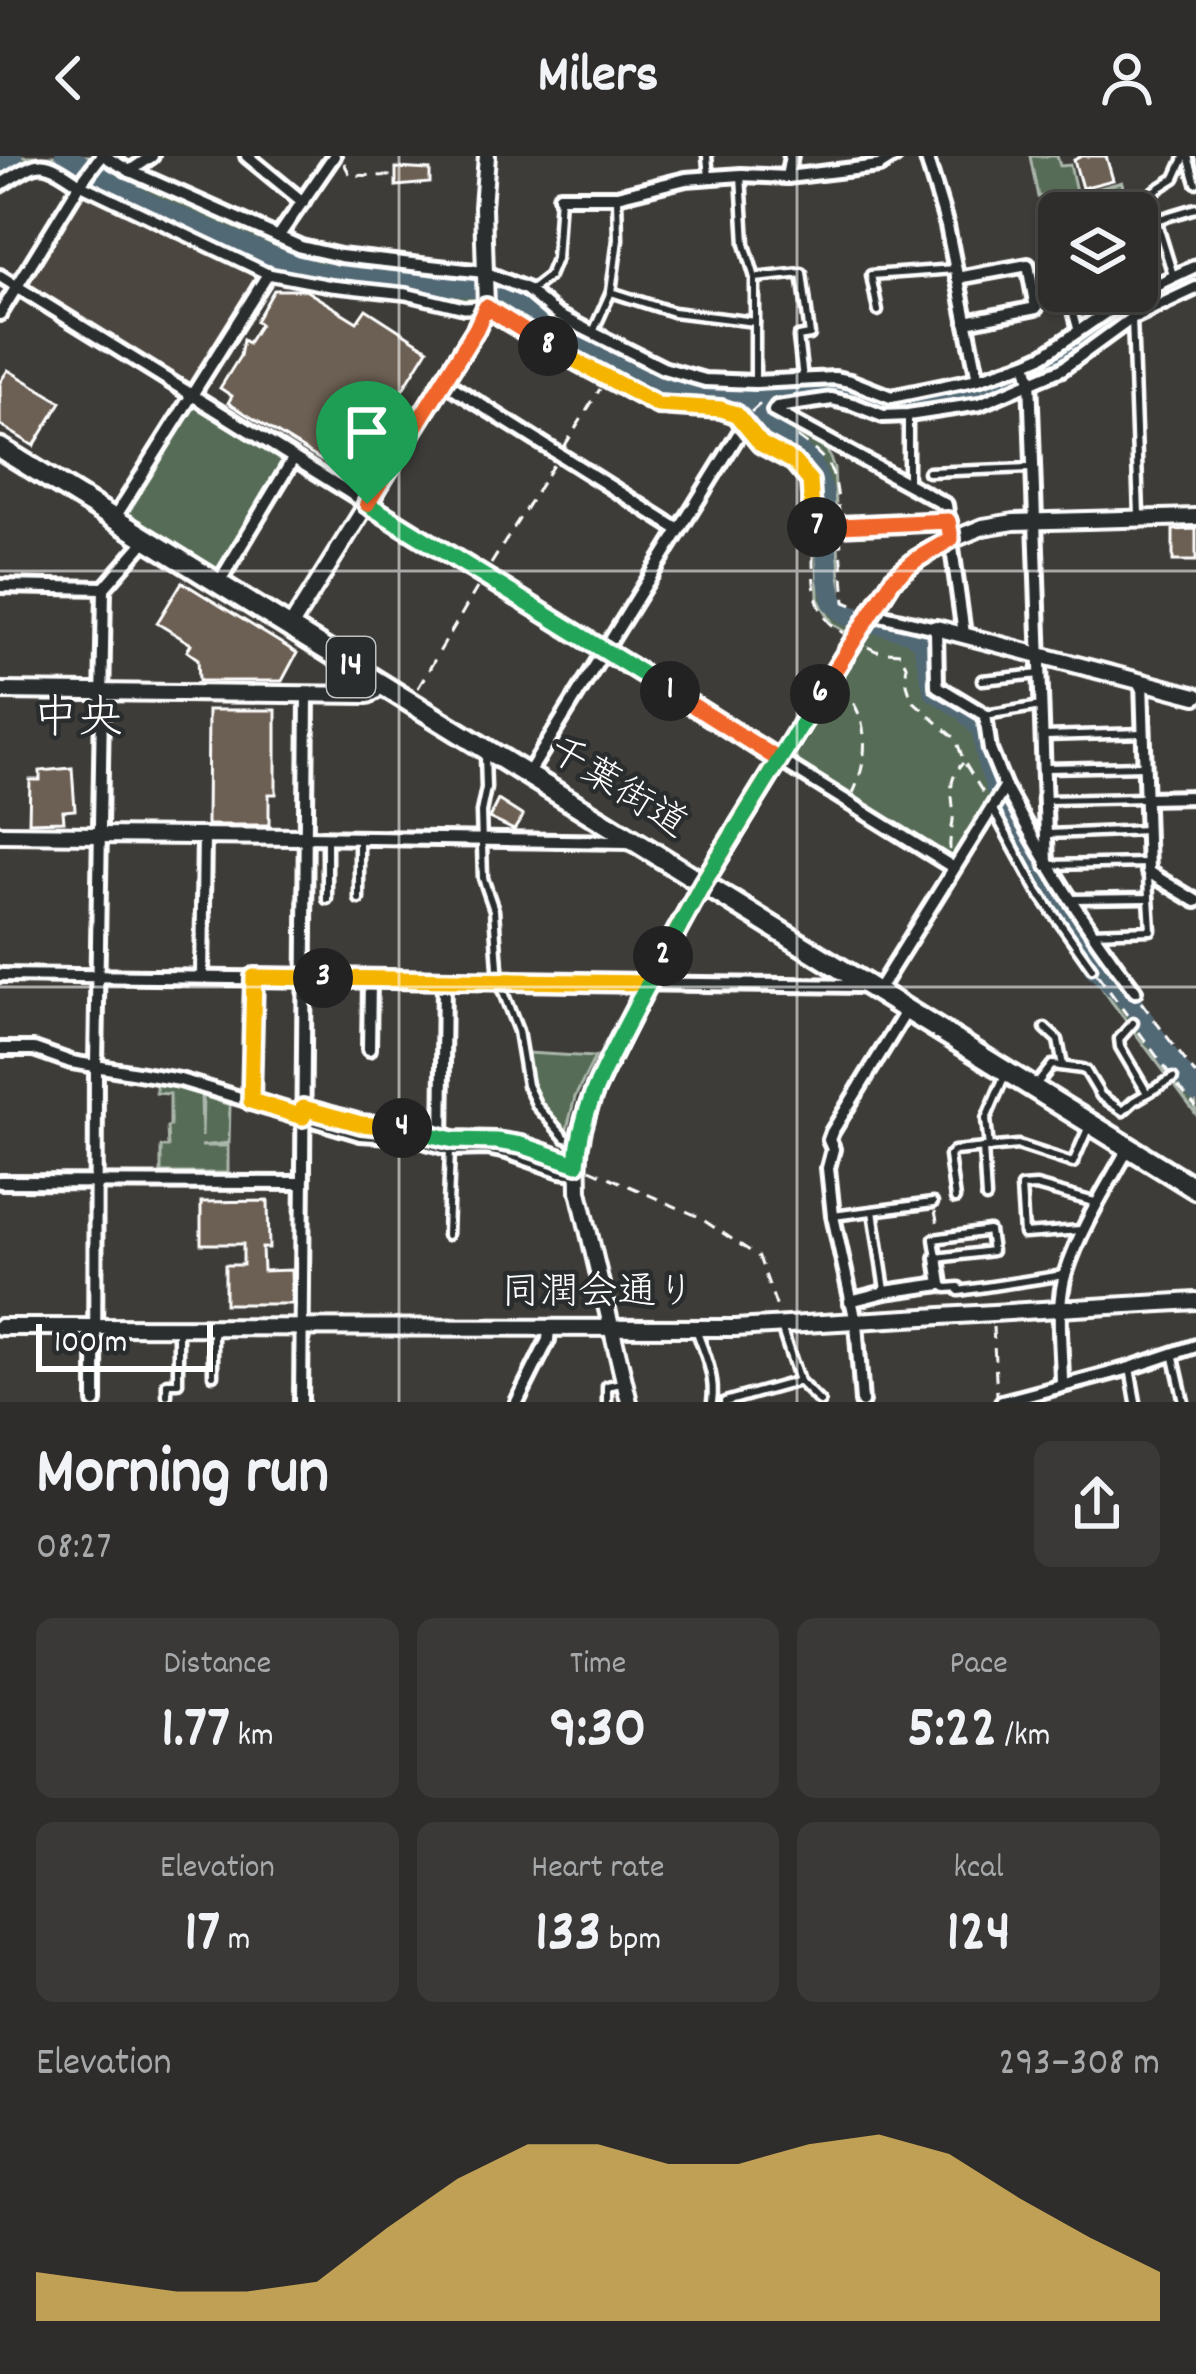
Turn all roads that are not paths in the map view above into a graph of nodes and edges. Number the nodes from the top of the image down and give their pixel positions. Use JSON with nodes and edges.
{"nodes":[{"id":1,"x":152,"y":156,"type":"edge"},
{"id":2,"x":247,"y":156,"type":"edge"},
{"id":3,"x":337,"y":156,"type":"edge"},
{"id":4,"x":487,"y":156,"type":"edge"},
{"id":5,"x":707,"y":156,"type":"edge"},
{"id":6,"x":791,"y":156,"type":"edge"},
{"id":7,"x":895,"y":156,"type":"edge"},
{"id":8,"x":926,"y":156,"type":"edge"},
{"id":9,"x":1187,"y":156,"type":"edge"},
{"id":10,"x":101,"y":158,"type":"edge"},
{"id":11,"x":130,"y":171,"type":"junction"},
{"id":12,"x":741,"y":175,"type":"junction"},
{"id":13,"x":709,"y":177,"type":"junction"},
{"id":14,"x":788,"y":177,"type":"junction"},
{"id":15,"x":82,"y":181,"type":"junction"},
{"id":16,"x":1196,"y":183,"type":"edge"},
{"id":17,"x":0,"y":185,"type":"edge"},
{"id":18,"x":1153,"y":192,"type":"edge"},
{"id":19,"x":560,"y":196,"type":"joint"},
{"id":20,"x":617,"y":196,"type":"junction"},
{"id":21,"x":303,"y":202,"type":"junction"},
{"id":22,"x":1196,"y":208,"type":"edge"},
{"id":23,"x":278,"y":237,"type":"junction"},
{"id":24,"x":1196,"y":266,"type":"edge"},
{"id":25,"x":956,"y":273,"type":"junction"},
{"id":26,"x":268,"y":274,"type":"junction"},
{"id":27,"x":0,"y":276,"type":"edge"},
{"id":28,"x":1173,"y":276,"type":"junction"},
{"id":29,"x":755,"y":278,"type":"junction"},
{"id":30,"x":1158,"y":282,"type":"edge"},
{"id":31,"x":17,"y":286,"type":"junction"},
{"id":32,"x":1196,"y":288,"type":"edge"},
{"id":33,"x":485,"y":290,"type":"junction"},
{"id":34,"x":530,"y":292,"type":"junction"},
{"id":35,"x":611,"y":292,"type":"junction"},
{"id":36,"x":878,"y":311,"type":"dead end"},
{"id":37,"x":1073,"y":312,"type":"edge"},
{"id":38,"x":1106,"y":312,"type":"edge"},
{"id":39,"x":1129,"y":312,"type":"edge"},
{"id":40,"x":0,"y":314,"type":"edge"},
{"id":41,"x":1131,"y":315,"type":"junction"},
{"id":42,"x":755,"y":322,"type":"junction"},
{"id":43,"x":966,"y":322,"type":"junction"},
{"id":44,"x":1078,"y":332,"type":"junction"},
{"id":45,"x":592,"y":334,"type":"junction"},
{"id":46,"x":1026,"y":363,"type":"junction"},
{"id":47,"x":978,"y":379,"type":"junction"},
{"id":48,"x":803,"y":380,"type":"junction"},
{"id":49,"x":443,"y":381,"type":"junction"},
{"id":50,"x":1030,"y":381,"type":"junction"},
{"id":51,"x":755,"y":382,"type":"junction"},
{"id":52,"x":192,"y":395,"type":"junction"},
{"id":53,"x":932,"y":400,"type":"junction"},
{"id":54,"x":908,"y":415,"type":"junction"},
{"id":55,"x":745,"y":424,"type":"junction"},
{"id":56,"x":0,"y":448,"type":"edge"},
{"id":57,"x":293,"y":459,"type":"junction"},
{"id":58,"x":1034,"y":468,"type":"junction"},
{"id":59,"x":928,"y":472,"type":"dead end"},
{"id":60,"x":908,"y":482,"type":"junction"},
{"id":61,"x":367,"y":504,"type":"junction"},
{"id":62,"x":1139,"y":518,"type":"junction"},
{"id":63,"x":1196,"y":518,"type":"edge"},
{"id":64,"x":114,"y":519,"type":"junction"},
{"id":65,"x":948,"y":521,"type":"junction"},
{"id":66,"x":1036,"y":521,"type":"junction"},
{"id":67,"x":680,"y":530,"type":"junction"},
{"id":68,"x":951,"y":539,"type":"junction"},
{"id":69,"x":146,"y":540,"type":"junction"},
{"id":70,"x":218,"y":584,"type":"junction"},
{"id":71,"x":0,"y":586,"type":"edge"},
{"id":72,"x":104,"y":588,"type":"junction"},
{"id":73,"x":868,"y":618,"type":"junction"},
{"id":74,"x":936,"y":628,"type":"junction"},
{"id":75,"x":290,"y":629,"type":"junction"},
{"id":76,"x":964,"y":634,"type":"junction"},
{"id":77,"x":604,"y":650,"type":"junction"},
{"id":78,"x":1040,"y":656,"type":"junction"},
{"id":79,"x":1040,"y":674,"type":"junction"},
{"id":80,"x":982,"y":680,"type":"dead end"},
{"id":81,"x":1142,"y":682,"type":"junction"},
{"id":82,"x":379,"y":684,"type":"junction"},
{"id":83,"x":0,"y":692,"type":"edge"},
{"id":84,"x":102,"y":693,"type":"junction"},
{"id":85,"x":307,"y":694,"type":"junction"},
{"id":86,"x":1196,"y":696,"type":"edge"},
{"id":87,"x":1041,"y":706,"type":"junction"},
{"id":88,"x":985,"y":715,"type":"junction"},
{"id":89,"x":1143,"y":733,"type":"junction"},
{"id":90,"x":1042,"y":736,"type":"junction"},
{"id":91,"x":484,"y":748,"type":"junction"},
{"id":92,"x":779,"y":760,"type":"junction"},
{"id":93,"x":1144,"y":766,"type":"junction"},
{"id":94,"x":1043,"y":768,"type":"junction"},
{"id":95,"x":528,"y":774,"type":"junction"},
{"id":96,"x":1003,"y":789,"type":"junction"},
{"id":97,"x":1196,"y":797,"type":"edge"},
{"id":98,"x":1145,"y":798,"type":"junction"},
{"id":99,"x":1045,"y":800,"type":"junction"},
{"id":100,"x":992,"y":805,"type":"junction"},
{"id":101,"x":1147,"y":830,"type":"junction"},
{"id":102,"x":1046,"y":834,"type":"junction"},
{"id":103,"x":0,"y":835,"type":"edge"},
{"id":104,"x":100,"y":836,"type":"junction"},
{"id":105,"x":204,"y":836,"type":"junction"},
{"id":106,"x":304,"y":837,"type":"junction"},
{"id":107,"x":327,"y":837,"type":"junction"},
{"id":108,"x":358,"y":838,"type":"junction"},
{"id":109,"x":482,"y":841,"type":"junction"},
{"id":110,"x":638,"y":842,"type":"junction"},
{"id":111,"x":1047,"y":866,"type":"junction"},
{"id":112,"x":954,"y":868,"type":"junction"},
{"id":113,"x":1148,"y":868,"type":"junction"},
{"id":114,"x":703,"y":883,"type":"junction"},
{"id":115,"x":1149,"y":898,"type":"junction"},
{"id":116,"x":327,"y":899,"type":"dead end"},
{"id":117,"x":359,"y":899,"type":"dead end"},
{"id":118,"x":1069,"y":899,"type":"junction"},
{"id":119,"x":1196,"y":901,"type":"edge"},
{"id":120,"x":1090,"y":932,"type":"junction"},
{"id":121,"x":1092,"y":968,"type":"road end"},
{"id":122,"x":0,"y":975,"type":"edge"},
{"id":123,"x":98,"y":976,"type":"junction"},
{"id":124,"x":202,"y":977,"type":"junction"},
{"id":125,"x":254,"y":977,"type":"junction"},
{"id":126,"x":304,"y":978,"type":"junction"},
{"id":127,"x":370,"y":980,"type":"junction"},
{"id":128,"x":444,"y":981,"type":"junction"},
{"id":129,"x":499,"y":982,"type":"junction"},
{"id":130,"x":648,"y":983,"type":"junction"},
{"id":131,"x":873,"y":989,"type":"junction"},
{"id":132,"x":1135,"y":991,"type":"road end"},
{"id":133,"x":907,"y":1010,"type":"junction"},
{"id":134,"x":1132,"y":1023,"type":"road end"},
{"id":135,"x":1045,"y":1028,"type":"dead end"},
{"id":136,"x":0,"y":1049,"type":"edge"},
{"id":137,"x":369,"y":1049,"type":"dead end"},
{"id":138,"x":96,"y":1064,"type":"junction"},
{"id":139,"x":1063,"y":1066,"type":"junction"},
{"id":140,"x":1006,"y":1071,"type":"junction"},
{"id":141,"x":1173,"y":1078,"type":"road end"},
{"id":142,"x":1034,"y":1088,"type":"junction"},
{"id":143,"x":1147,"y":1093,"type":"junction"},
{"id":144,"x":251,"y":1101,"type":"junction"},
{"id":145,"x":303,"y":1117,"type":"junction"},
{"id":146,"x":1090,"y":1123,"type":"junction"},
{"id":147,"x":578,"y":1142,"type":"junction"},
{"id":148,"x":446,"y":1147,"type":"junction"},
{"id":149,"x":1129,"y":1147,"type":"junction"},
{"id":150,"x":986,"y":1148,"type":"junction"},
{"id":151,"x":577,"y":1168,"type":"junction"},
{"id":152,"x":0,"y":1182,"type":"edge"},
{"id":153,"x":97,"y":1182,"type":"junction"},
{"id":154,"x":302,"y":1183,"type":"junction"},
{"id":155,"x":1196,"y":1189,"type":"edge"},
{"id":156,"x":986,"y":1198,"type":"dead end"},
{"id":157,"x":956,"y":1199,"type":"dead end"},
{"id":158,"x":933,"y":1203,"type":"road end"},
{"id":159,"x":1098,"y":1203,"type":"junction"},
{"id":160,"x":873,"y":1210,"type":"junction"},
{"id":161,"x":832,"y":1216,"type":"junction"},
{"id":162,"x":1084,"y":1229,"type":"junction"},
{"id":163,"x":447,"y":1235,"type":"dead end"},
{"id":164,"x":937,"y":1258,"type":"junction"},
{"id":165,"x":1064,"y":1275,"type":"junction"},
{"id":166,"x":941,"y":1284,"type":"junction"},
{"id":167,"x":885,"y":1292,"type":"junction"},
{"id":168,"x":850,"y":1300,"type":"junction"},
{"id":169,"x":1196,"y":1301,"type":"edge"},
{"id":170,"x":1061,"y":1309,"type":"junction"},
{"id":171,"x":856,"y":1322,"type":"junction"},
{"id":172,"x":0,"y":1327,"type":"edge"},
{"id":173,"x":781,"y":1327,"type":"junction"},
{"id":174,"x":95,"y":1328,"type":"junction"},
{"id":175,"x":178,"y":1328,"type":"junction"},
{"id":176,"x":213,"y":1328,"type":"junction"},
{"id":177,"x":302,"y":1328,"type":"junction"},
{"id":178,"x":550,"y":1328,"type":"junction"},
{"id":179,"x":613,"y":1328,"type":"junction"},
{"id":180,"x":696,"y":1328,"type":"junction"},
{"id":181,"x":1196,"y":1346,"type":"edge"},
{"id":182,"x":1173,"y":1353,"type":"junction"},
{"id":183,"x":1130,"y":1368,"type":"junction"},
{"id":184,"x":213,"y":1375,"type":"dead end"},
{"id":185,"x":799,"y":1381,"type":"junction"},
{"id":186,"x":624,"y":1382,"type":"junction"},
{"id":187,"x":1055,"y":1386,"type":"junction"},
{"id":188,"x":166,"y":1395,"type":"dead end"},
{"id":189,"x":95,"y":1402,"type":"edge"},
{"id":190,"x":301,"y":1402,"type":"edge"},
{"id":191,"x":517,"y":1402,"type":"edge"},
{"id":192,"x":607,"y":1402,"type":"edge"},
{"id":193,"x":629,"y":1402,"type":"edge"},
{"id":194,"x":712,"y":1402,"type":"edge"},
{"id":195,"x":724,"y":1402,"type":"edge"},
{"id":196,"x":820,"y":1402,"type":"edge"},
{"id":197,"x":862,"y":1402,"type":"edge"},
{"id":198,"x":1001,"y":1402,"type":"edge"},
{"id":199,"x":1051,"y":1402,"type":"edge"},
{"id":200,"x":1136,"y":1402,"type":"edge"},
{"id":201,"x":1184,"y":1402,"type":"edge"}],
"edges":[{"from":1,"to":11,"type":"street"},
{"from":2,"to":21,"type":"street"},
{"from":3,"to":21,"type":"street"},
{"from":4,"to":33,"type":"street"},
{"from":5,"to":13,"type":"lane"},
{"from":6,"to":14,"type":"street"},
{"from":7,"to":14,"type":"street"},
{"from":8,"to":25,"type":"street"},
{"from":9,"to":16,"type":"lane"},
{"from":9,"to":18,"type":"lane"},
{"from":10,"to":11,"type":"street"},
{"from":10,"to":15,"type":"street"},
{"from":11,"to":23,"type":"street"},
{"from":12,"to":13,"type":"street"},
{"from":12,"to":14,"type":"street"},
{"from":12,"to":29,"type":"lane"},
{"from":13,"to":20,"type":"street"},
{"from":15,"to":17,"type":"street"},
{"from":15,"to":26,"type":"street"},
{"from":15,"to":31,"type":"street"},
{"from":19,"to":20,"type":"street"},
{"from":19,"to":34,"type":"lane"},
{"from":20,"to":35,"type":"lane"},
{"from":21,"to":23,"type":"street"},
{"from":22,"to":28,"type":"lane"},
{"from":23,"to":33,"type":"street"},
{"from":24,"to":28,"type":"street"},
{"from":25,"to":36,"type":"lane"},
{"from":25,"to":43,"type":"street"},
{"from":25,"to":43,"type":"street"},
{"from":26,"to":33,"type":"street"},
{"from":26,"to":52,"type":"street"},
{"from":27,"to":31,"type":"street"},
{"from":28,"to":30,"type":"street"},
{"from":29,"to":42,"type":"lane"},
{"from":29,"to":48,"type":"lane"},
{"from":31,"to":40,"type":"street"},
{"from":31,"to":52,"type":"street"},
{"from":32,"to":41,"type":"street"},
{"from":33,"to":34,"type":"street"},
{"from":33,"to":49,"type":"street"},
{"from":33,"to":55,"type":"street"},
{"from":34,"to":45,"type":"street"},
{"from":35,"to":42,"type":"lane"},
{"from":35,"to":45,"type":"lane"},
{"from":37,"to":44,"type":"lane"},
{"from":38,"to":44,"type":"street"},
{"from":39,"to":41,"type":"lane"},
{"from":41,"to":50,"type":"street"},
{"from":41,"to":62,"type":"lane"},
{"from":42,"to":51,"type":"lane"},
{"from":43,"to":47,"type":"street"},
{"from":44,"to":46,"type":"street"},
{"from":45,"to":51,"type":"street"},
{"from":46,"to":47,"type":"street"},
{"from":46,"to":50,"type":"street"},
{"from":47,"to":53,"type":"street"},
{"from":48,"to":51,"type":"street"},
{"from":48,"to":53,"type":"street"},
{"from":49,"to":61,"type":"street"},
{"from":49,"to":67,"type":"street"},
{"from":50,"to":53,"type":"street"},
{"from":50,"to":58,"type":"street"},
{"from":52,"to":57,"type":"street"},
{"from":52,"to":64,"type":"street"},
{"from":53,"to":54,"type":"street"},
{"from":54,"to":60,"type":"lane"},
{"from":54,"to":60,"type":"street"},
{"from":55,"to":65,"type":"street"},
{"from":55,"to":67,"type":"street"},
{"from":56,"to":64,"type":"highway","name":"千葉街道","number":"14"},
{"from":57,"to":61,"type":"street"},
{"from":57,"to":70,"type":"street"},
{"from":58,"to":59,"type":"lane"},
{"from":58,"to":66,"type":"street"},
{"from":60,"to":65,"type":"street"},
{"from":61,"to":75,"type":"street"},
{"from":61,"to":77,"type":"street"},
{"from":62,"to":63,"type":"street"},
{"from":62,"to":66,"type":"street"},
{"from":64,"to":69,"type":"highway","name":"千葉街道","number":"14"},
{"from":65,"to":68,"type":"street"},
{"from":66,"to":68,"type":"street"},
{"from":66,"to":78,"type":"street"},
{"from":67,"to":77,"type":"street"},
{"from":68,"to":73,"type":"street"},
{"from":68,"to":76,"type":"street"},
{"from":69,"to":70,"type":"highway","name":"千葉街道","number":"14"},
{"from":69,"to":72,"type":"street"},
{"from":70,"to":75,"type":"highway","name":"千葉街道","number":"14"},
{"from":71,"to":72,"type":"street"},
{"from":72,"to":84,"type":"street"},
{"from":73,"to":74,"type":"street"},
{"from":73,"to":92,"type":"street"},
{"from":74,"to":76,"type":"street"},
{"from":74,"to":88,"type":"street"},
{"from":75,"to":82,"type":"highway","name":"千葉街道","number":"14"},
{"from":76,"to":78,"type":"street"},
{"from":77,"to":92,"type":"street"},
{"from":77,"to":95,"type":"street"},
{"from":78,"to":79,"type":"street"},
{"from":78,"to":81,"type":"street"},
{"from":79,"to":80,"type":"lane"},
{"from":79,"to":87,"type":"street"},
{"from":81,"to":86,"type":"street"},
{"from":81,"to":89,"type":"street"},
{"from":82,"to":85,"type":"street"},
{"from":82,"to":91,"type":"highway","name":"千葉街道","number":"14"},
{"from":83,"to":84,"type":"street"},
{"from":84,"to":85,"type":"street"},
{"from":84,"to":104,"type":"street"},
{"from":85,"to":106,"type":"street"},
{"from":87,"to":88,"type":"lane"},
{"from":87,"to":90,"type":"street"},
{"from":88,"to":96,"type":"street"},
{"from":89,"to":90,"type":"lane"},
{"from":89,"to":93,"type":"street"},
{"from":90,"to":94,"type":"street"},
{"from":91,"to":95,"type":"highway","name":"千葉街道","number":"14"},
{"from":91,"to":109,"type":"lane"},
{"from":92,"to":112,"type":"street"},
{"from":92,"to":114,"type":"street"},
{"from":93,"to":94,"type":"lane"},
{"from":93,"to":98,"type":"street"},
{"from":94,"to":99,"type":"street"},
{"from":95,"to":110,"type":"highway","name":"千葉街道","number":"14"},
{"from":96,"to":100,"type":"street"},
{"from":96,"to":111,"type":"street"},
{"from":97,"to":98,"type":"street"},
{"from":98,"to":99,"type":"lane"},
{"from":98,"to":101,"type":"street"},
{"from":99,"to":102,"type":"street"},
{"from":100,"to":112,"type":"street"},
{"from":100,"to":121,"type":"lane"},
{"from":101,"to":102,"type":"lane"},
{"from":101,"to":113,"type":"street"},
{"from":102,"to":111,"type":"street"},
{"from":103,"to":104,"type":"street"},
{"from":104,"to":105,"type":"street"},
{"from":104,"to":123,"type":"street"},
{"from":105,"to":106,"type":"street"},
{"from":105,"to":124,"type":"street"},
{"from":106,"to":107,"type":"street"},
{"from":106,"to":126,"type":"street"},
{"from":107,"to":108,"type":"street"},
{"from":107,"to":116,"type":"lane"},
{"from":108,"to":109,"type":"street"},
{"from":108,"to":117,"type":"lane"},
{"from":109,"to":110,"type":"street"},
{"from":109,"to":129,"type":"lane"},
{"from":110,"to":114,"type":"highway","name":"千葉街道","number":"14"},
{"from":111,"to":113,"type":"lane"},
{"from":111,"to":118,"type":"street"},
{"from":112,"to":131,"type":"street"},
{"from":113,"to":115,"type":"lane"},
{"from":113,"to":119,"type":"street"},
{"from":114,"to":130,"type":"street"},
{"from":114,"to":131,"type":"highway","name":"千葉街道","number":"14"},
{"from":115,"to":118,"type":"lane"},
{"from":115,"to":120,"type":"lane"},
{"from":118,"to":120,"type":"street"},
{"from":120,"to":132,"type":"street"},
{"from":122,"to":123,"type":"street"},
{"from":123,"to":124,"type":"street"},
{"from":123,"to":138,"type":"street"},
{"from":124,"to":125,"type":"street"},
{"from":125,"to":126,"type":"street"},
{"from":125,"to":144,"type":"lane"},
{"from":126,"to":127,"type":"street"},
{"from":126,"to":145,"type":"street"},
{"from":127,"to":128,"type":"street"},
{"from":127,"to":137,"type":"street"},
{"from":128,"to":129,"type":"street"},
{"from":128,"to":148,"type":"street"},
{"from":129,"to":130,"type":"street"},
{"from":129,"to":147,"type":"lane"},
{"from":130,"to":131,"type":"street"},
{"from":130,"to":147,"type":"street"},
{"from":131,"to":133,"type":"highway","name":"千葉街道","number":"14"},
{"from":133,"to":140,"type":"highway","name":"千葉街道","number":"14"},
{"from":133,"to":161,"type":"street"},
{"from":134,"to":143,"type":"lane"},
{"from":135,"to":139,"type":"lane"},
{"from":136,"to":138,"type":"street"},
{"from":138,"to":144,"type":"street"},
{"from":138,"to":153,"type":"street"},
{"from":139,"to":142,"type":"lane"},
{"from":139,"to":143,"type":"lane"},
{"from":140,"to":142,"type":"highway","name":"千葉街道","number":"14"},
{"from":140,"to":150,"type":"lane"},
{"from":141,"to":143,"type":"lane"},
{"from":142,"to":146,"type":"highway","name":"千葉街道","number":"14"},
{"from":144,"to":145,"type":"street"},
{"from":145,"to":148,"type":"street"},
{"from":145,"to":154,"type":"street"},
{"from":146,"to":149,"type":"highway","name":"千葉街道","number":"14"},
{"from":146,"to":150,"type":"lane"},
{"from":147,"to":151,"type":"street"},
{"from":148,"to":151,"type":"street"},
{"from":148,"to":163,"type":"lane"},
{"from":149,"to":155,"type":"highway","name":"千葉街道","number":"14"},
{"from":149,"to":159,"type":"street"},
{"from":150,"to":156,"type":"lane"},
{"from":150,"to":157,"type":"lane"},
{"from":151,"to":179,"type":"street"},
{"from":152,"to":153,"type":"street"},
{"from":153,"to":154,"type":"street"},
{"from":153,"to":174,"type":"street"},
{"from":154,"to":177,"type":"street"},
{"from":158,"to":160,"type":"lane"},
{"from":159,"to":162,"type":"street"},
{"from":159,"to":162,"type":"lane"},
{"from":160,"to":161,"type":"lane"},
{"from":160,"to":167,"type":"lane"},
{"from":161,"to":168,"type":"street"},
{"from":162,"to":165,"type":"street"},
{"from":164,"to":164,"type":"lane"},
{"from":164,"to":166,"type":"street"},
{"from":165,"to":166,"type":"lane"},
{"from":165,"to":170,"type":"street"},
{"from":166,"to":167,"type":"street"},
{"from":167,"to":168,"type":"street"},
{"from":168,"to":171,"type":"street"},
{"from":169,"to":170,"type":"street","name":"同潤会通り"},
{"from":170,"to":171,"type":"street","name":"同潤会通り"},
{"from":170,"to":187,"type":"street"},
{"from":171,"to":173,"type":"street","name":"同潤会通り"},
{"from":171,"to":197,"type":"street"},
{"from":172,"to":174,"type":"street","name":"同潤会通り"},
{"from":173,"to":180,"type":"street","name":"同潤会通り"},
{"from":173,"to":185,"type":"lane"},
{"from":174,"to":175,"type":"street","name":"同潤会通り"},
{"from":174,"to":189,"type":"street"},
{"from":175,"to":176,"type":"street","name":"同潤会通り"},
{"from":175,"to":188,"type":"lane"},
{"from":176,"to":177,"type":"street","name":"同潤会通り"},
{"from":176,"to":184,"type":"lane"},
{"from":177,"to":178,"type":"street","name":"同潤会通り"},
{"from":177,"to":190,"type":"street"},
{"from":178,"to":179,"type":"street","name":"同潤会通り"},
{"from":178,"to":191,"type":"street"},
{"from":179,"to":180,"type":"street","name":"同潤会通り"},
{"from":179,"to":186,"type":"street"},
{"from":180,"to":194,"type":"lane"},
{"from":181,"to":182,"type":"street"},
{"from":182,"to":183,"type":"street"},
{"from":182,"to":201,"type":"lane"},
{"from":183,"to":187,"type":"street"},
{"from":183,"to":200,"type":"lane"},
{"from":185,"to":195,"type":"lane"},
{"from":185,"to":196,"type":"lane"},
{"from":186,"to":192,"type":"lane"},
{"from":186,"to":193,"type":"street"},
{"from":187,"to":198,"type":"street"},
{"from":187,"to":199,"type":"lane"}]}
